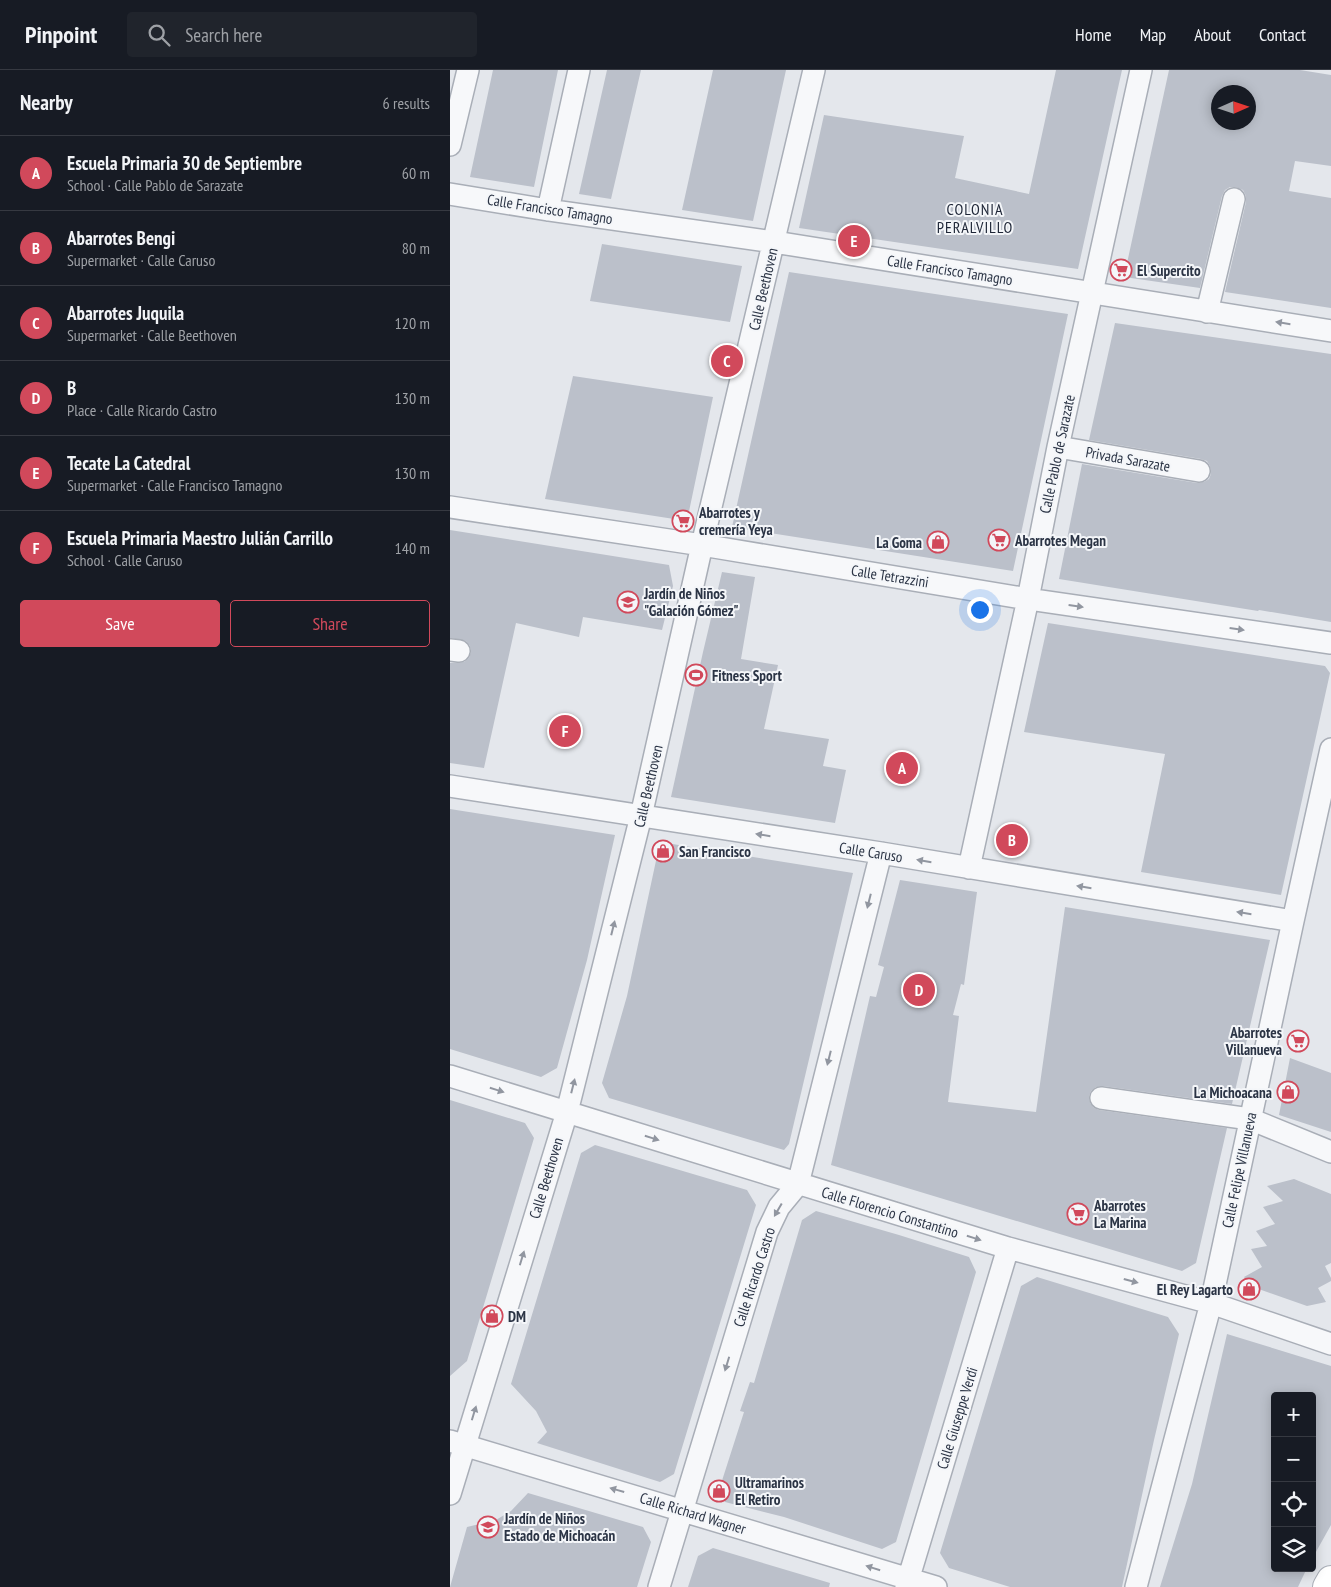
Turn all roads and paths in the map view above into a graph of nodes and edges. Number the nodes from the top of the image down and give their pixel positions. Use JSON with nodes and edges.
{"nodes":[{"id":1,"x":468,"y":70,"type":"edge"},
{"id":2,"x":579,"y":70,"type":"edge"},
{"id":3,"x":814,"y":70,"type":"edge"},
{"id":4,"x":1141,"y":70,"type":"edge"},
{"id":5,"x":450,"y":145,"type":"edge"},
{"id":6,"x":450,"y":194,"type":"edge"},
{"id":7,"x":1234,"y":199,"type":"dead end"},
{"id":8,"x":548,"y":210,"type":"junction"},
{"id":9,"x":774,"y":242,"type":"junction"},
{"id":10,"x":1091,"y":292,"type":"junction"},
{"id":11,"x":1207,"y":312,"type":"junction"},
{"id":12,"x":1331,"y":331,"type":"edge"},
{"id":13,"x":1058,"y":447,"type":"junction"},
{"id":14,"x":1199,"y":471,"type":"dead end"},
{"id":15,"x":450,"y":507,"type":"edge"},
{"id":16,"x":702,"y":545,"type":"junction"},
{"id":17,"x":1028,"y":599,"type":"junction"},
{"id":18,"x":1331,"y":643,"type":"edge"},
{"id":19,"x":1331,"y":749,"type":"edge"},
{"id":20,"x":450,"y":786,"type":"edge"},
{"id":21,"x":641,"y":816,"type":"junction"},
{"id":22,"x":881,"y":853,"type":"junction"},
{"id":23,"x":969,"y":868,"type":"junction"},
{"id":24,"x":1292,"y":921,"type":"junction"},
{"id":25,"x":450,"y":1076,"type":"edge"},
{"id":26,"x":1101,"y":1098,"type":"dead end"},
{"id":27,"x":567,"y":1112,"type":"junction"},
{"id":28,"x":1250,"y":1119,"type":"junction"},
{"id":29,"x":1331,"y":1152,"type":"edge"},
{"id":30,"x":798,"y":1184,"type":"junction"},
{"id":31,"x":1008,"y":1248,"type":"junction"},
{"id":32,"x":1211,"y":1302,"type":"junction"},
{"id":33,"x":1331,"y":1344,"type":"edge"},
{"id":34,"x":457,"y":1443,"type":"edge"},
{"id":35,"x":450,"y":1494,"type":"edge"},
{"id":36,"x":682,"y":1510,"type":"junction"},
{"id":37,"x":1331,"y":1580,"type":"edge"},
{"id":38,"x":908,"y":1583,"type":"edge"},
{"id":39,"x":659,"y":1587,"type":"edge"},
{"id":40,"x":936,"y":1587,"type":"edge"},
{"id":41,"x":1136,"y":1587,"type":"edge"},
{"id":42,"x":1327,"y":1587,"type":"edge"}],
"edges":[{"from":1,"to":5,"type":"street"},
{"from":2,"to":8,"type":"street"},
{"from":3,"to":9,"type":"street","name":"Calle Beethoven"},
{"from":4,"to":10,"type":"street","name":"Calle Pablo de Sarazate"},
{"from":6,"to":8,"type":"street","name":"Calle Francisco Tamagno"},
{"from":7,"to":11,"type":"street"},
{"from":8,"to":9,"type":"street","name":"Calle Francisco Tamagno"},
{"from":9,"to":10,"type":"street","name":"Calle Francisco Tamagno"},
{"from":9,"to":16,"type":"street","name":"Calle Beethoven"},
{"from":10,"to":11,"type":"street","name":"Calle Francisco Tamagno"},
{"from":10,"to":13,"type":"street","name":"Calle Pablo de Sarazate"},
{"from":12,"to":11,"type":"street","name":"Calle Francisco Tamagno","one_way":true},
{"from":13,"to":14,"type":"street","name":"Privada Sarazate"},
{"from":13,"to":17,"type":"street","name":"Calle Pablo de Sarazate"},
{"from":15,"to":16,"type":"street","name":"Calle Tetrazzini"},
{"from":16,"to":17,"type":"street","name":"Calle Tetrazzini"},
{"from":16,"to":21,"type":"street","name":"Calle Beethoven"},
{"from":17,"to":18,"type":"street","name":"Calle Tetrazzini","one_way":true},
{"from":17,"to":23,"type":"street","name":"Calle Pablo de Sarazate"},
{"from":19,"to":24,"type":"street","name":"Calle Felipe Villanueva"},
{"from":20,"to":21,"type":"street","name":"Calle Caruso"},
{"from":22,"to":21,"type":"street","name":"Calle Caruso","one_way":true},
{"from":27,"to":21,"type":"street","name":"Calle Beethoven","one_way":true},
{"from":23,"to":22,"type":"street","name":"Calle Caruso","one_way":true},
{"from":22,"to":30,"type":"street","name":"Calle Ricardo Castro","one_way":true},
{"from":24,"to":23,"type":"street","name":"Calle Caruso","one_way":true},
{"from":24,"to":28,"type":"street","name":"Calle Felipe Villanueva"},
{"from":25,"to":27,"type":"street","name":"Calle Florencio Constantino","one_way":true},
{"from":26,"to":28,"type":"street"},
{"from":27,"to":30,"type":"street","name":"Calle Florencio Constantino","one_way":true},
{"from":34,"to":27,"type":"street","name":"Calle Beethoven","one_way":true},
{"from":28,"to":29,"type":"street"},
{"from":28,"to":32,"type":"street","name":"Calle Felipe Villanueva"},
{"from":30,"to":31,"type":"street","name":"Calle Florencio Constantino","one_way":true},
{"from":30,"to":36,"type":"street","name":"Calle Ricardo Castro","one_way":true},
{"from":31,"to":32,"type":"street","name":"Calle Florencio Constantino","one_way":true},
{"from":31,"to":38,"type":"street","name":"Calle Giuseppe Verdi"},
{"from":32,"to":33,"type":"street","name":"Calle Florencio Constantino"},
{"from":32,"to":41,"type":"street","name":"Calle Felipe Villanueva"},
{"from":34,"to":35,"type":"street","name":"Calle Beethoven"},
{"from":36,"to":34,"type":"street","name":"Calle Richard Wagner","one_way":true},
{"from":38,"to":36,"type":"street","name":"Calle Richard Wagner","one_way":true},
{"from":36,"to":39,"type":"street","name":"Calle Ricardo Castro"},
{"from":37,"to":42,"type":"main road"},
{"from":38,"to":40,"type":"street","name":"Calle Richard Wagner"}]}
